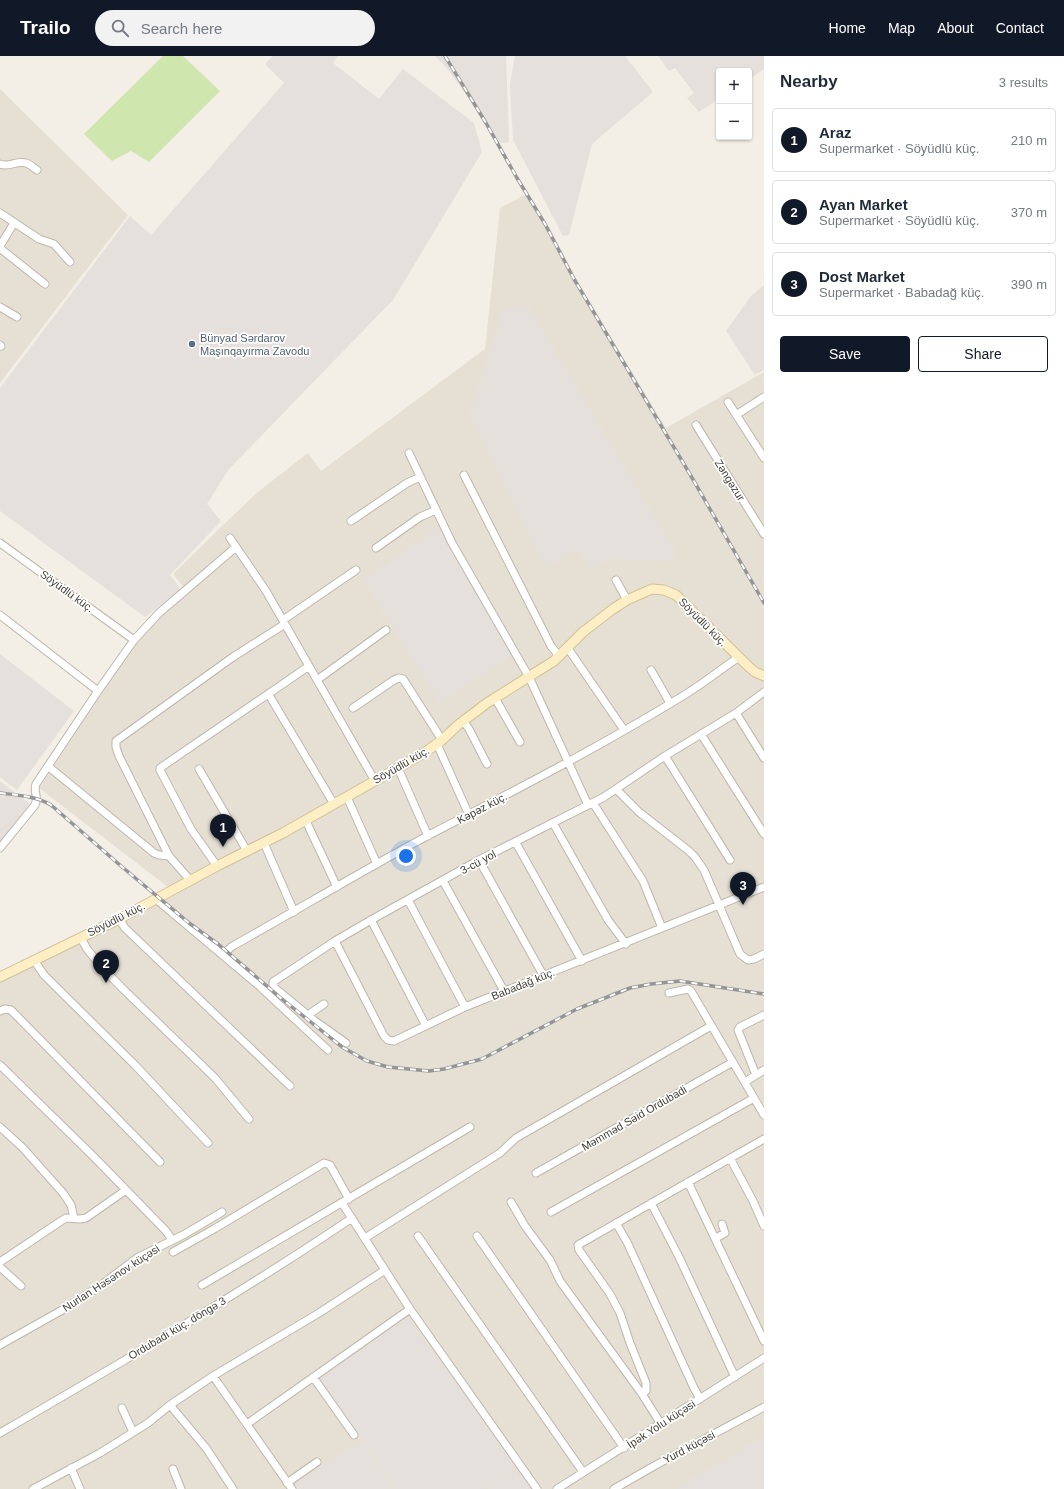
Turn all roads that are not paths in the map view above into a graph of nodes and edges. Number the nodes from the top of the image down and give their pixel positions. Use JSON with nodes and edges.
{"nodes":[{"id":1,"x":0,"y":164,"type":"edge"},
{"id":2,"x":37,"y":170,"type":"dead end"},
{"id":3,"x":0,"y":213,"type":"edge"},
{"id":4,"x":14,"y":222,"type":"junction"},
{"id":5,"x":70,"y":262,"type":"dead end"},
{"id":6,"x":45,"y":284,"type":"dead end"},
{"id":7,"x":0,"y":307,"type":"edge"},
{"id":8,"x":17,"y":317,"type":"dead end"},
{"id":9,"x":764,"y":397,"type":"edge"},
{"id":10,"x":728,"y":402,"type":"dead end"},
{"id":11,"x":736,"y":415,"type":"junction"},
{"id":12,"x":696,"y":425,"type":"dead end"},
{"id":13,"x":408,"y":453,"type":"dead end"},
{"id":14,"x":763,"y":455,"type":"edge"},
{"id":15,"x":464,"y":475,"type":"dead end"},
{"id":16,"x":420,"y":477,"type":"junction"},
{"id":17,"x":436,"y":510,"type":"junction"},
{"id":18,"x":351,"y":521,"type":"dead end"},
{"id":19,"x":764,"y":534,"type":"edge"},
{"id":20,"x":230,"y":538,"type":"dead end"},
{"id":21,"x":0,"y":543,"type":"edge"},
{"id":22,"x":236,"y":548,"type":"junction"},
{"id":23,"x":376,"y":548,"type":"dead end"},
{"id":24,"x":356,"y":570,"type":"dead end"},
{"id":25,"x":616,"y":580,"type":"dead end"},
{"id":26,"x":627,"y":600,"type":"junction"},
{"id":27,"x":0,"y":615,"type":"edge"},
{"id":28,"x":284,"y":622,"type":"junction"},
{"id":29,"x":386,"y":630,"type":"dead end"},
{"id":30,"x":134,"y":640,"type":"junction"},
{"id":31,"x":567,"y":647,"type":"junction"},
{"id":32,"x":559,"y":656,"type":"junction"},
{"id":33,"x":739,"y":657,"type":"junction"},
{"id":34,"x":309,"y":666,"type":"junction"},
{"id":35,"x":650,"y":670,"type":"dead end"},
{"id":36,"x":764,"y":676,"type":"edge"},
{"id":37,"x":529,"y":677,"type":"junction"},
{"id":38,"x":317,"y":680,"type":"junction"},
{"id":39,"x":98,"y":691,"type":"junction"},
{"id":40,"x":764,"y":692,"type":"edge"},
{"id":41,"x":269,"y":694,"type":"junction"},
{"id":42,"x":495,"y":698,"type":"junction"},
{"id":43,"x":670,"y":703,"type":"junction"},
{"id":44,"x":353,"y":708,"type":"dead end"},
{"id":45,"x":736,"y":713,"type":"junction"},
{"id":46,"x":463,"y":721,"type":"junction"},
{"id":47,"x":624,"y":730,"type":"junction"},
{"id":48,"x":701,"y":734,"type":"junction"},
{"id":49,"x":439,"y":742,"type":"junction"},
{"id":50,"x":520,"y":742,"type":"dead end"},
{"id":51,"x":665,"y":756,"type":"junction"},
{"id":52,"x":764,"y":758,"type":"edge"},
{"id":53,"x":568,"y":762,"type":"junction"},
{"id":54,"x":487,"y":764,"type":"dead end"},
{"id":55,"x":48,"y":767,"type":"junction"},
{"id":56,"x":398,"y":768,"type":"junction"},
{"id":57,"x":199,"y":769,"type":"dead end"},
{"id":58,"x":375,"y":781,"type":"junction"},
{"id":59,"x":616,"y":789,"type":"junction"},
{"id":60,"x":347,"y":797,"type":"junction"},
{"id":61,"x":334,"y":804,"type":"junction"},
{"id":62,"x":591,"y":804,"type":"junction"},
{"id":63,"x":469,"y":815,"type":"junction"},
{"id":64,"x":306,"y":820,"type":"junction"},
{"id":65,"x":553,"y":823,"type":"junction"},
{"id":66,"x":764,"y":834,"type":"edge"},
{"id":67,"x":428,"y":836,"type":"junction"},
{"id":68,"x":264,"y":843,"type":"junction"},
{"id":69,"x":516,"y":843,"type":"junction"},
{"id":70,"x":0,"y":848,"type":"edge"},
{"id":71,"x":247,"y":851,"type":"junction"},
{"id":72,"x":169,"y":856,"type":"junction"},
{"id":73,"x":479,"y":860,"type":"junction"},
{"id":74,"x":730,"y":860,"type":"dead end"},
{"id":75,"x":378,"y":864,"type":"junction"},
{"id":76,"x":216,"y":866,"type":"junction"},
{"id":77,"x":190,"y":880,"type":"junction"},
{"id":78,"x":443,"y":881,"type":"junction"},
{"id":79,"x":337,"y":887,"type":"junction"},
{"id":80,"x":764,"y":887,"type":"edge"},
{"id":81,"x":156,"y":899,"type":"junction"},
{"id":82,"x":408,"y":900,"type":"junction"},
{"id":83,"x":719,"y":906,"type":"junction"},
{"id":84,"x":294,"y":912,"type":"junction"},
{"id":85,"x":119,"y":919,"type":"junction"},
{"id":86,"x":371,"y":920,"type":"junction"},
{"id":87,"x":662,"y":928,"type":"junction"},
{"id":88,"x":81,"y":938,"type":"junction"},
{"id":89,"x":335,"y":941,"type":"junction"},
{"id":90,"x":626,"y":944,"type":"junction"},
{"id":91,"x":764,"y":954,"type":"edge"},
{"id":92,"x":223,"y":955,"type":"junction"},
{"id":93,"x":34,"y":960,"type":"junction"},
{"id":94,"x":582,"y":961,"type":"junction"},
{"id":95,"x":543,"y":975,"type":"junction"},
{"id":96,"x":0,"y":977,"type":"edge"},
{"id":97,"x":504,"y":991,"type":"junction"},
{"id":98,"x":669,"y":993,"type":"dead end"},
{"id":99,"x":324,"y":1004,"type":"dead end"},
{"id":100,"x":465,"y":1007,"type":"junction"},
{"id":101,"x":0,"y":1010,"type":"edge"},
{"id":102,"x":308,"y":1015,"type":"junction"},
{"id":103,"x":764,"y":1015,"type":"edge"},
{"id":104,"x":426,"y":1026,"type":"junction"},
{"id":105,"x":711,"y":1026,"type":"junction"},
{"id":106,"x":346,"y":1043,"type":"dead end"},
{"id":107,"x":328,"y":1050,"type":"dead end"},
{"id":108,"x":733,"y":1062,"type":"junction"},
{"id":109,"x":0,"y":1065,"type":"edge"},
{"id":110,"x":764,"y":1070,"type":"edge"},
{"id":111,"x":756,"y":1075,"type":"junction"},
{"id":112,"x":745,"y":1082,"type":"junction"},
{"id":113,"x":290,"y":1086,"type":"dead end"},
{"id":114,"x":754,"y":1098,"type":"junction"},
{"id":115,"x":764,"y":1115,"type":"edge"},
{"id":116,"x":249,"y":1119,"type":"dead end"},
{"id":117,"x":0,"y":1127,"type":"edge"},
{"id":118,"x":470,"y":1127,"type":"dead end"},
{"id":119,"x":764,"y":1139,"type":"edge"},
{"id":120,"x":208,"y":1143,"type":"dead end"},
{"id":121,"x":730,"y":1158,"type":"junction"},
{"id":122,"x":160,"y":1162,"type":"dead end"},
{"id":123,"x":536,"y":1173,"type":"dead end"},
{"id":124,"x":688,"y":1182,"type":"junction"},
{"id":125,"x":126,"y":1190,"type":"junction"},
{"id":126,"x":345,"y":1201,"type":"junction"},
{"id":127,"x":511,"y":1202,"type":"dead end"},
{"id":128,"x":651,"y":1203,"type":"junction"},
{"id":129,"x":222,"y":1212,"type":"dead end"},
{"id":130,"x":551,"y":1212,"type":"dead end"},
{"id":131,"x":74,"y":1218,"type":"junction"},
{"id":132,"x":352,"y":1218,"type":"junction"},
{"id":133,"x":616,"y":1223,"type":"junction"},
{"id":134,"x":722,"y":1224,"type":"dead end"},
{"id":135,"x":764,"y":1226,"type":"edge"},
{"id":136,"x":418,"y":1236,"type":"dead end"},
{"id":137,"x":477,"y":1236,"type":"dead end"},
{"id":138,"x":365,"y":1238,"type":"junction"},
{"id":139,"x":716,"y":1238,"type":"junction"},
{"id":140,"x":172,"y":1240,"type":"junction"},
{"id":141,"x":173,"y":1252,"type":"dead end"},
{"id":142,"x":0,"y":1262,"type":"edge"},
{"id":143,"x":0,"y":1267,"type":"edge"},
{"id":144,"x":385,"y":1270,"type":"junction"},
{"id":145,"x":202,"y":1285,"type":"dead end"},
{"id":146,"x":21,"y":1286,"type":"dead end"},
{"id":147,"x":410,"y":1309,"type":"junction"},
{"id":148,"x":764,"y":1341,"type":"edge"},
{"id":149,"x":0,"y":1345,"type":"edge"},
{"id":150,"x":764,"y":1358,"type":"edge"},
{"id":151,"x":213,"y":1376,"type":"junction"},
{"id":152,"x":313,"y":1377,"type":"junction"},
{"id":153,"x":735,"y":1377,"type":"junction"},
{"id":154,"x":642,"y":1394,"type":"junction"},
{"id":155,"x":700,"y":1399,"type":"junction"},
{"id":156,"x":170,"y":1405,"type":"junction"},
{"id":157,"x":764,"y":1407,"type":"edge"},
{"id":158,"x":122,"y":1408,"type":"dead end"},
{"id":159,"x":247,"y":1424,"type":"junction"},
{"id":160,"x":661,"y":1424,"type":"junction"},
{"id":161,"x":133,"y":1432,"type":"junction"},
{"id":162,"x":0,"y":1433,"type":"edge"},
{"id":163,"x":354,"y":1435,"type":"dead end"},
{"id":164,"x":624,"y":1448,"type":"junction"},
{"id":165,"x":316,"y":1462,"type":"dead end"},
{"id":166,"x":71,"y":1468,"type":"junction"},
{"id":167,"x":173,"y":1469,"type":"dead end"},
{"id":168,"x":583,"y":1472,"type":"junction"},
{"id":169,"x":288,"y":1483,"type":"junction"},
{"id":170,"x":33,"y":1489,"type":"edge"},
{"id":171,"x":80,"y":1489,"type":"edge"},
{"id":172,"x":182,"y":1489,"type":"edge"},
{"id":173,"x":233,"y":1489,"type":"edge"},
{"id":174,"x":292,"y":1489,"type":"edge"},
{"id":175,"x":537,"y":1489,"type":"edge"},
{"id":176,"x":557,"y":1489,"type":"edge"},
{"id":177,"x":614,"y":1489,"type":"edge"}],
"edges":[{"from":1,"to":2,"type":"street"},
{"from":3,"to":4,"type":"street"},
{"from":4,"to":5,"type":"street"},
{"from":4,"to":6,"type":"street"},
{"from":7,"to":8,"type":"street"},
{"from":9,"to":11,"type":"street"},
{"from":10,"to":11,"type":"street"},
{"from":11,"to":14,"type":"street"},
{"from":12,"to":19,"type":"street","name":"Zəngəzur"},
{"from":13,"to":16,"type":"street"},
{"from":15,"to":32,"type":"street"},
{"from":16,"to":17,"type":"street"},
{"from":16,"to":18,"type":"street"},
{"from":17,"to":23,"type":"street"},
{"from":17,"to":37,"type":"street"},
{"from":20,"to":22,"type":"street"},
{"from":21,"to":30,"type":"street","name":"Söyüdlü küç."},
{"from":22,"to":28,"type":"street"},
{"from":22,"to":30,"type":"street"},
{"from":24,"to":28,"type":"street"},
{"from":25,"to":26,"type":"street"},
{"from":26,"to":31,"type":"street","name":"Söyüdlü küç."},
{"from":26,"to":33,"type":"street","name":"Söyüdlü küç."},
{"from":27,"to":39,"type":"street"},
{"from":28,"to":34,"type":"street"},
{"from":28,"to":72,"type":"street"},
{"from":29,"to":38,"type":"street"},
{"from":30,"to":39,"type":"street"},
{"from":31,"to":32,"type":"street","name":"Söyüdlü küç."},
{"from":31,"to":47,"type":"street"},
{"from":32,"to":37,"type":"street","name":"Söyüdlü küç."},
{"from":33,"to":36,"type":"street","name":"Söyüdlü küç."},
{"from":33,"to":43,"type":"street","name":"Kəpəz küç."},
{"from":34,"to":38,"type":"street"},
{"from":34,"to":41,"type":"street"},
{"from":35,"to":43,"type":"street"},
{"from":37,"to":42,"type":"street","name":"Söyüdlü küç."},
{"from":37,"to":53,"type":"street"},
{"from":38,"to":58,"type":"street"},
{"from":39,"to":55,"type":"street"},
{"from":40,"to":45,"type":"street","name":"3-cü yol"},
{"from":41,"to":61,"type":"street"},
{"from":41,"to":76,"type":"street"},
{"from":42,"to":46,"type":"street","name":"Söyüdlü küç."},
{"from":42,"to":50,"type":"street"},
{"from":43,"to":47,"type":"street","name":"Kəpəz küç."},
{"from":44,"to":49,"type":"street"},
{"from":45,"to":48,"type":"street","name":"3-cü yol"},
{"from":45,"to":52,"type":"street"},
{"from":46,"to":49,"type":"street","name":"Söyüdlü küç."},
{"from":46,"to":54,"type":"street"},
{"from":47,"to":53,"type":"street","name":"Kəpəz küç."},
{"from":48,"to":51,"type":"street","name":"3-cü yol"},
{"from":48,"to":66,"type":"street"},
{"from":49,"to":56,"type":"street","name":"Söyüdlü küç."},
{"from":49,"to":63,"type":"street"},
{"from":51,"to":59,"type":"street","name":"3-cü yol"},
{"from":51,"to":74,"type":"street"},
{"from":53,"to":62,"type":"street"},
{"from":53,"to":63,"type":"street","name":"Kəpəz küç."},
{"from":55,"to":70,"type":"street"},
{"from":55,"to":72,"type":"street"},
{"from":56,"to":58,"type":"street","name":"Söyüdlü küç."},
{"from":56,"to":67,"type":"street"},
{"from":57,"to":71,"type":"street"},
{"from":58,"to":60,"type":"street","name":"Söyüdlü küç."},
{"from":59,"to":62,"type":"street","name":"3-cü yol"},
{"from":59,"to":83,"type":"street"},
{"from":60,"to":61,"type":"street","name":"Söyüdlü küç."},
{"from":60,"to":75,"type":"street"},
{"from":61,"to":64,"type":"street","name":"Söyüdlü küç."},
{"from":62,"to":65,"type":"street","name":"3-cü yol"},
{"from":62,"to":87,"type":"street"},
{"from":63,"to":67,"type":"street","name":"Kəpəz küç."},
{"from":64,"to":68,"type":"street","name":"Söyüdlü küç."},
{"from":64,"to":79,"type":"street"},
{"from":65,"to":69,"type":"street","name":"3-cü yol"},
{"from":65,"to":90,"type":"street"},
{"from":67,"to":75,"type":"street","name":"Kəpəz küç."},
{"from":68,"to":71,"type":"street","name":"Söyüdlü küç."},
{"from":68,"to":84,"type":"street"},
{"from":69,"to":73,"type":"street","name":"3-cü yol"},
{"from":69,"to":94,"type":"street"},
{"from":71,"to":76,"type":"street","name":"Söyüdlü küç."},
{"from":72,"to":77,"type":"street"},
{"from":73,"to":78,"type":"street","name":"3-cü yol"},
{"from":73,"to":95,"type":"street"},
{"from":75,"to":79,"type":"street","name":"Kəpəz küç."},
{"from":76,"to":77,"type":"street","name":"Söyüdlü küç."},
{"from":77,"to":81,"type":"street","name":"Söyüdlü küç."},
{"from":78,"to":82,"type":"street","name":"3-cü yol"},
{"from":78,"to":97,"type":"street"},
{"from":79,"to":84,"type":"street","name":"Kəpəz küç."},
{"from":80,"to":83,"type":"street","name":"Babadağ küç."},
{"from":81,"to":85,"type":"street","name":"Söyüdlü küç."},
{"from":81,"to":92,"type":"street"},
{"from":82,"to":86,"type":"street","name":"3-cü yol"},
{"from":82,"to":100,"type":"street"},
{"from":83,"to":87,"type":"street","name":"Babadağ küç."},
{"from":83,"to":91,"type":"street"},
{"from":84,"to":92,"type":"street","name":"Kəpəz küç."},
{"from":85,"to":88,"type":"street","name":"Söyüdlü küç."},
{"from":85,"to":113,"type":"street"},
{"from":86,"to":89,"type":"street","name":"3-cü yol"},
{"from":86,"to":104,"type":"street"},
{"from":87,"to":90,"type":"street","name":"Babadağ küç."},
{"from":88,"to":93,"type":"street","name":"Söyüdlü küç."},
{"from":88,"to":116,"type":"street"},
{"from":89,"to":102,"type":"street","name":"3-cü yol"},
{"from":89,"to":104,"type":"street","name":"Babadağ küç."},
{"from":90,"to":94,"type":"street","name":"Babadağ küç."},
{"from":92,"to":107,"type":"street"},
{"from":93,"to":96,"type":"street","name":"Söyüdlü küç."},
{"from":93,"to":120,"type":"street"},
{"from":94,"to":95,"type":"street","name":"Babadağ küç."},
{"from":95,"to":97,"type":"street","name":"Babadağ küç."},
{"from":97,"to":100,"type":"street","name":"Babadağ küç."},
{"from":98,"to":105,"type":"street"},
{"from":99,"to":102,"type":"street"},
{"from":100,"to":104,"type":"street","name":"Babadağ küç."},
{"from":101,"to":122,"type":"street"},
{"from":102,"to":106,"type":"street","name":"3-cü yol"},
{"from":103,"to":111,"type":"street"},
{"from":105,"to":108,"type":"street"},
{"from":105,"to":138,"type":"street"},
{"from":108,"to":112,"type":"street"},
{"from":108,"to":123,"type":"street","name":"Məmməd Səid Ordubadi"},
{"from":109,"to":125,"type":"street"},
{"from":110,"to":111,"type":"street"},
{"from":111,"to":112,"type":"street"},
{"from":112,"to":114,"type":"street"},
{"from":114,"to":115,"type":"street"},
{"from":114,"to":130,"type":"street"},
{"from":117,"to":131,"type":"street"},
{"from":118,"to":126,"type":"street"},
{"from":119,"to":121,"type":"street"},
{"from":121,"to":124,"type":"street"},
{"from":121,"to":135,"type":"street"},
{"from":124,"to":128,"type":"street"},
{"from":124,"to":139,"type":"street"},
{"from":125,"to":131,"type":"street"},
{"from":125,"to":140,"type":"street"},
{"from":126,"to":132,"type":"street"},
{"from":126,"to":141,"type":"street"},
{"from":126,"to":145,"type":"street"},
{"from":127,"to":154,"type":"street"},
{"from":128,"to":133,"type":"street"},
{"from":128,"to":153,"type":"street"},
{"from":129,"to":140,"type":"street","name":"Nurlan Həsənov küçəsi"},
{"from":131,"to":142,"type":"street"},
{"from":132,"to":138,"type":"street"},
{"from":132,"to":162,"type":"street","name":"Ordubadi küç. döngə 3"},
{"from":133,"to":154,"type":"street"},
{"from":133,"to":155,"type":"street"},
{"from":134,"to":139,"type":"street"},
{"from":136,"to":168,"type":"street"},
{"from":137,"to":164,"type":"street"},
{"from":138,"to":144,"type":"street"},
{"from":139,"to":148,"type":"street"},
{"from":140,"to":149,"type":"street","name":"Nurlan Həsənov küçəsi"},
{"from":143,"to":146,"type":"street"},
{"from":144,"to":147,"type":"street"},
{"from":144,"to":151,"type":"street"},
{"from":147,"to":152,"type":"street"},
{"from":147,"to":175,"type":"street"},
{"from":150,"to":153,"type":"street","name":"İpək Yolu küçəsi"},
{"from":151,"to":156,"type":"street"},
{"from":151,"to":159,"type":"street"},
{"from":152,"to":159,"type":"street"},
{"from":152,"to":163,"type":"street"},
{"from":153,"to":155,"type":"street","name":"İpək Yolu küçəsi"},
{"from":154,"to":160,"type":"street"},
{"from":155,"to":160,"type":"street","name":"İpək Yolu küçəsi"},
{"from":156,"to":161,"type":"street"},
{"from":156,"to":173,"type":"street"},
{"from":157,"to":177,"type":"street","name":"Yurd küçəsi"},
{"from":158,"to":161,"type":"street"},
{"from":159,"to":169,"type":"street"},
{"from":160,"to":164,"type":"street","name":"İpək Yolu küçəsi"},
{"from":161,"to":166,"type":"street"},
{"from":164,"to":168,"type":"street","name":"İpək Yolu küçəsi"},
{"from":165,"to":169,"type":"street"},
{"from":166,"to":170,"type":"street"},
{"from":166,"to":171,"type":"street"},
{"from":167,"to":172,"type":"street"},
{"from":168,"to":176,"type":"street","name":"İpək Yolu küçəsi"},
{"from":169,"to":174,"type":"street"}]}
